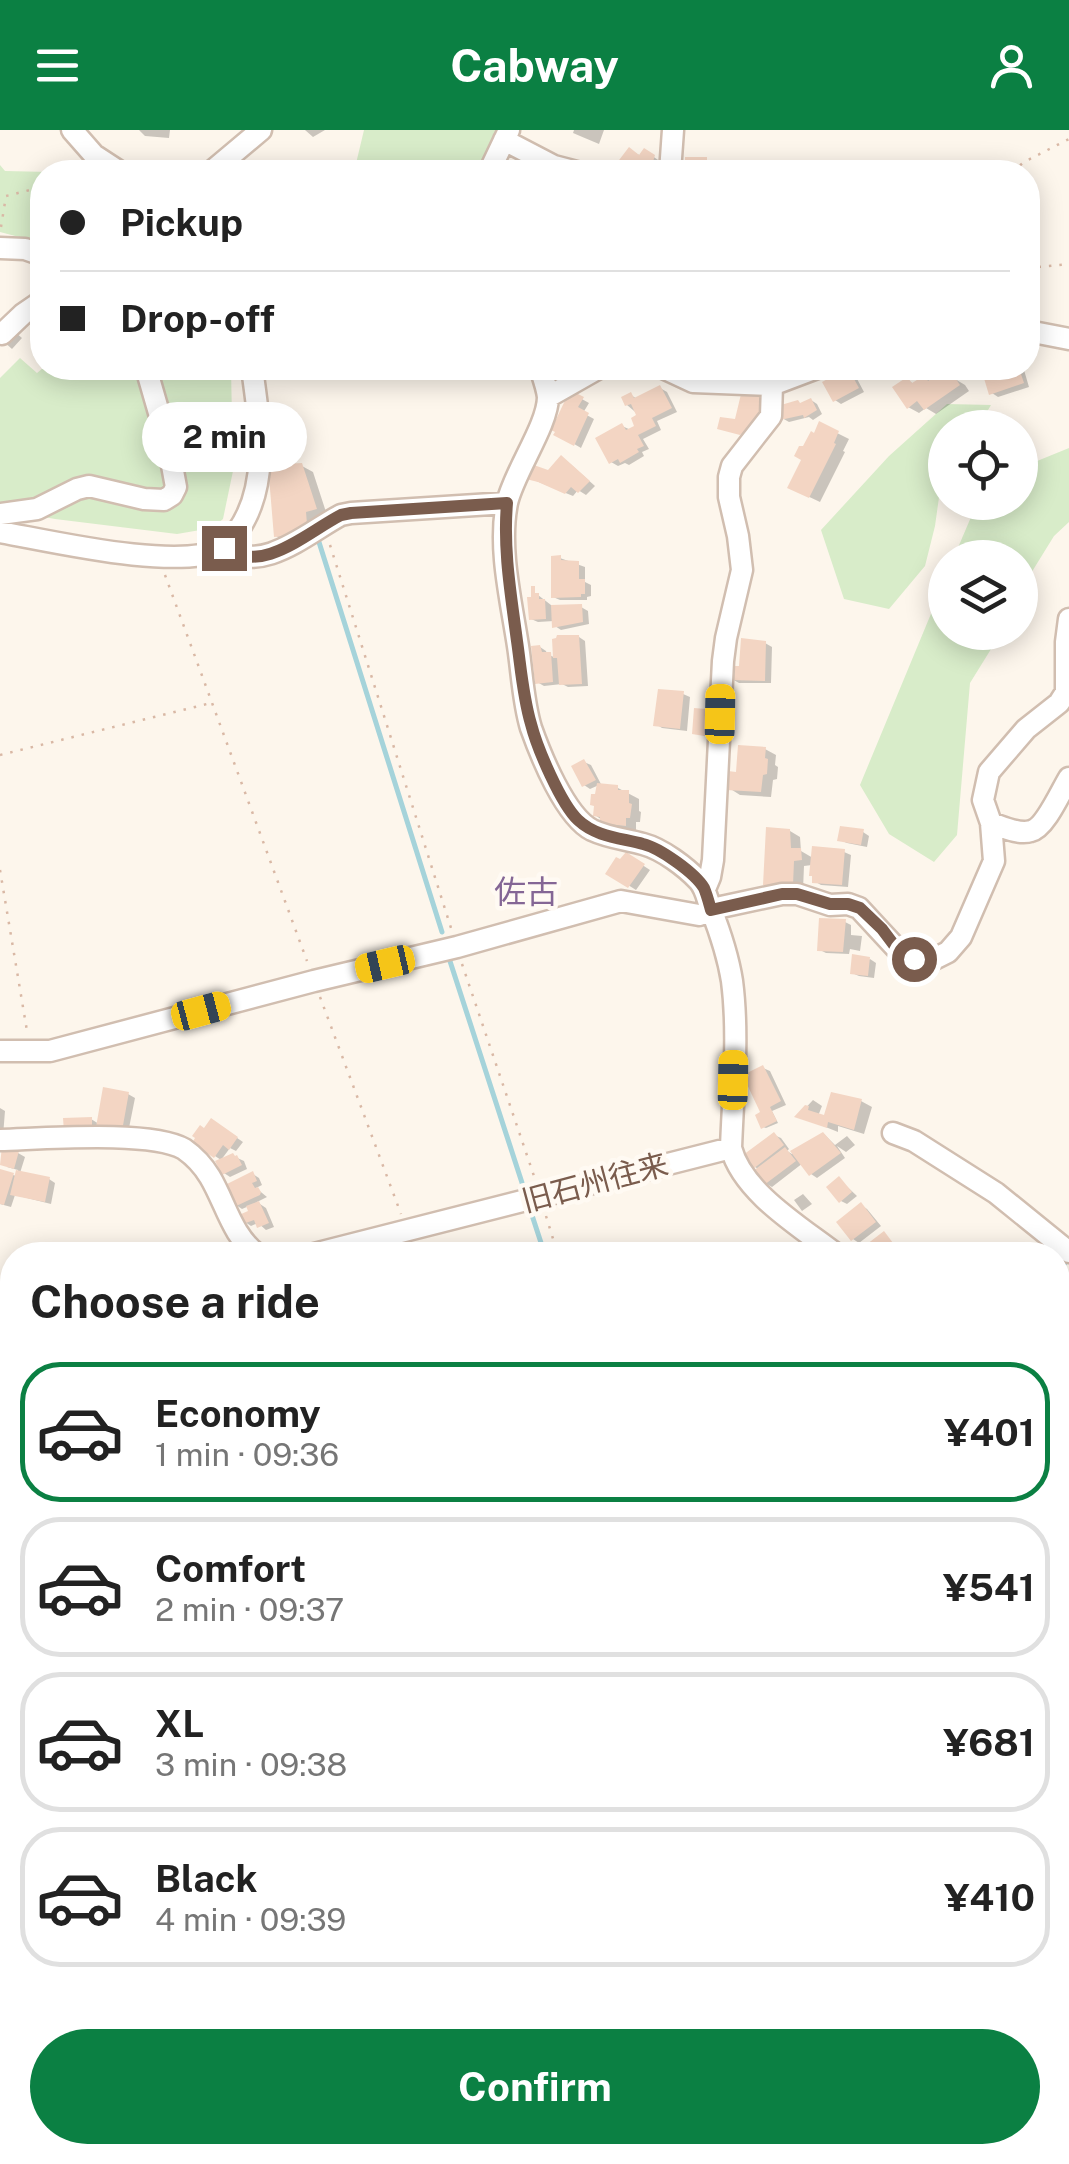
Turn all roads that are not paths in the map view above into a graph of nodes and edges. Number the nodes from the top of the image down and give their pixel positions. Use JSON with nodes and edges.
{"nodes":[{"id":1,"x":72,"y":130,"type":"edge"},
{"id":2,"x":261,"y":130,"type":"edge"},
{"id":3,"x":673,"y":130,"type":"edge"},
{"id":4,"x":506,"y":135,"type":"edge"},
{"id":5,"x":102,"y":160,"type":"edge"},
{"id":6,"x":225,"y":160,"type":"edge"},
{"id":7,"x":495,"y":160,"type":"edge"},
{"id":8,"x":545,"y":160,"type":"edge"},
{"id":9,"x":671,"y":160,"type":"edge"},
{"id":10,"x":0,"y":248,"type":"edge"},
{"id":11,"x":30,"y":251,"type":"edge"},
{"id":12,"x":30,"y":309,"type":"edge"},
{"id":13,"x":2,"y":334,"type":"edge"},
{"id":14,"x":1040,"y":334,"type":"edge"},
{"id":15,"x":1069,"y":339,"type":"edge"},
{"id":16,"x":149,"y":380,"type":"edge"},
{"id":17,"x":253,"y":380,"type":"edge"},
{"id":18,"x":543,"y":380,"type":"edge"},
{"id":19,"x":578,"y":380,"type":"edge"},
{"id":20,"x":689,"y":380,"type":"edge"},
{"id":21,"x":785,"y":380,"type":"edge"},
{"id":22,"x":772,"y":385,"type":"junction"},
{"id":23,"x":548,"y":397,"type":"junction"},
{"id":24,"x":507,"y":503,"type":"junction"},
{"id":25,"x":0,"y":514,"type":"edge"},
{"id":26,"x":0,"y":532,"type":"edge"},
{"id":27,"x":224,"y":548,"type":"junction"},
{"id":28,"x":1069,"y":619,"type":"edge"},
{"id":29,"x":1069,"y":778,"type":"edge"},
{"id":30,"x":991,"y":823,"type":"junction"},
{"id":31,"x":704,"y":889,"type":"junction"},
{"id":32,"x":711,"y":910,"type":"junction"},
{"id":33,"x":0,"y":1052,"type":"edge"},
{"id":34,"x":893,"y":1133,"type":"dead end"},
{"id":35,"x":0,"y":1140,"type":"edge"},
{"id":36,"x":732,"y":1148,"type":"junction"},
{"id":37,"x":243,"y":1242,"type":"edge"},
{"id":38,"x":361,"y":1242,"type":"edge"},
{"id":39,"x":820,"y":1242,"type":"edge"},
{"id":40,"x":1057,"y":1242,"type":"edge"}],
"edges":[{"from":1,"to":5,"type":"street"},
{"from":2,"to":6,"type":"street"},
{"from":3,"to":9,"type":"street"},
{"from":4,"to":7,"type":"street"},
{"from":4,"to":8,"type":"street"},
{"from":10,"to":11,"type":"street"},
{"from":12,"to":13,"type":"street"},
{"from":14,"to":15,"type":"street"},
{"from":16,"to":25,"type":"street"},
{"from":17,"to":27,"type":"street"},
{"from":18,"to":23,"type":"street"},
{"from":19,"to":23,"type":"street"},
{"from":20,"to":22,"type":"street"},
{"from":21,"to":22,"type":"street"},
{"from":22,"to":31,"type":"street"},
{"from":23,"to":24,"type":"street"},
{"from":24,"to":27,"type":"street"},
{"from":24,"to":31,"type":"street"},
{"from":26,"to":27,"type":"street"},
{"from":28,"to":30,"type":"street"},
{"from":29,"to":30,"type":"street"},
{"from":30,"to":32,"type":"street"},
{"from":31,"to":32,"type":"street"},
{"from":32,"to":33,"type":"street"},
{"from":32,"to":36,"type":"street"},
{"from":34,"to":40,"type":"street"},
{"from":35,"to":37,"type":"street"},
{"from":36,"to":38,"type":"street","name":"旧石州往来"},
{"from":36,"to":39,"type":"street"}]}
